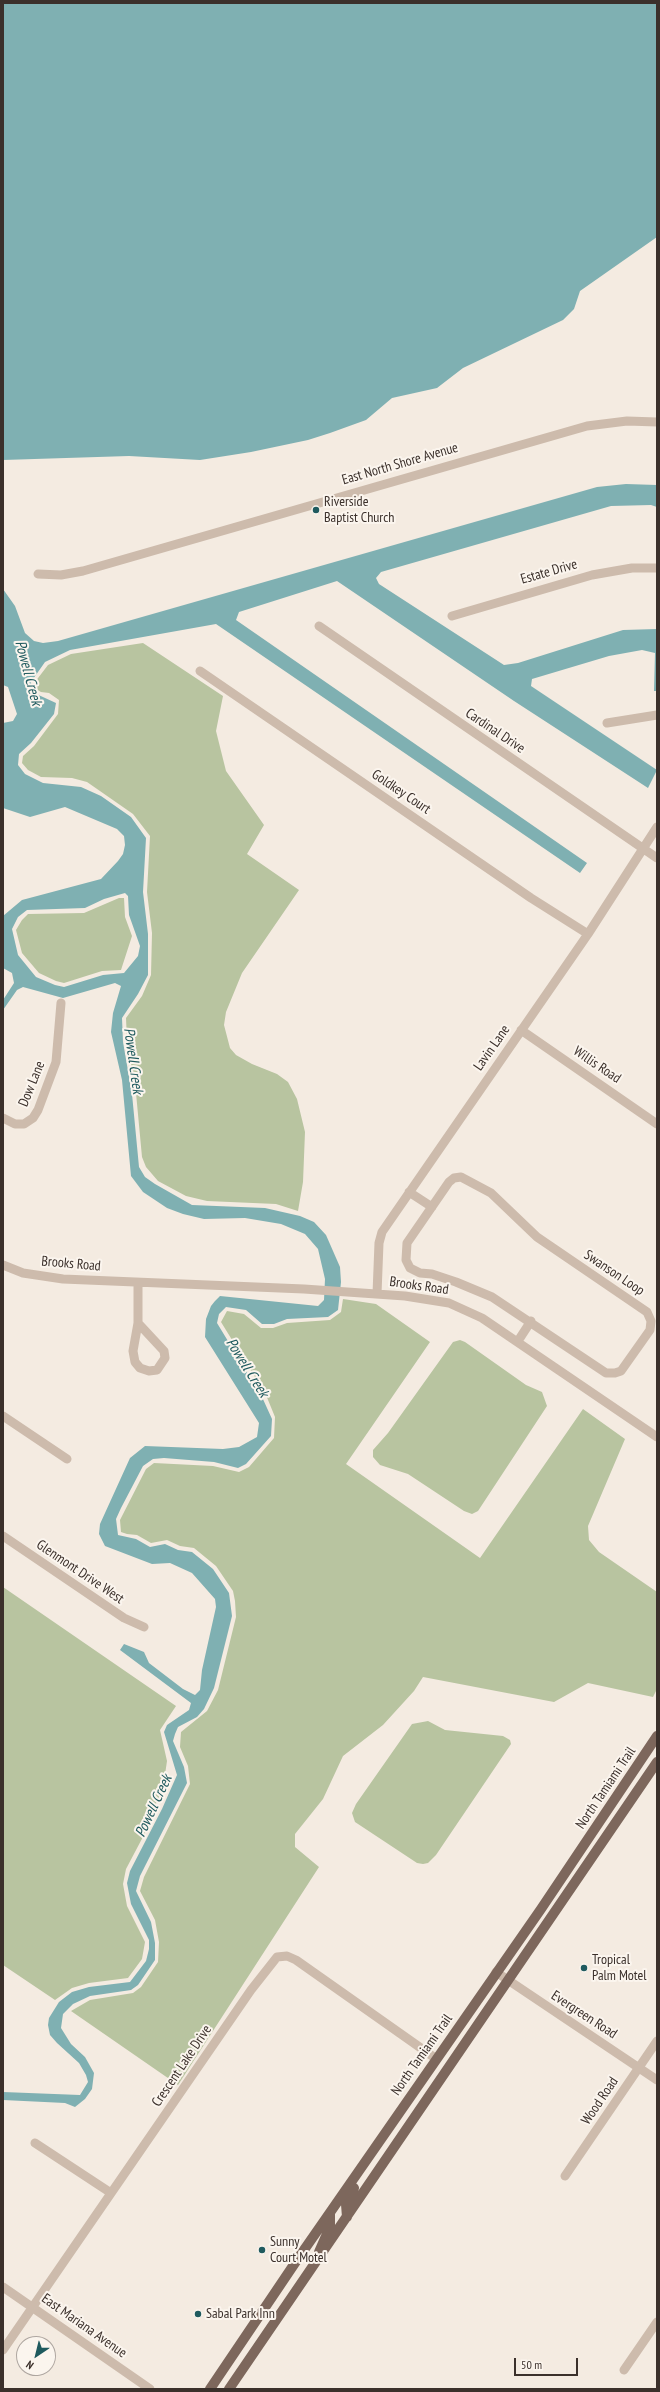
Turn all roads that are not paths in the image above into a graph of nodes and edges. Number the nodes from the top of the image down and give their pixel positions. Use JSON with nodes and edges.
{"nodes":[{"id":1,"x":657,"y":422,"type":"edge"},
{"id":2,"x":657,"y":568,"type":"edge"},
{"id":3,"x":38,"y":574,"type":"dead end"},
{"id":4,"x":452,"y":616,"type":"dead end"},
{"id":5,"x":319,"y":626,"type":"dead end"},
{"id":6,"x":200,"y":671,"type":"dead end"},
{"id":7,"x":657,"y":715,"type":"edge"},
{"id":8,"x":607,"y":723,"type":"dead end"},
{"id":9,"x":657,"y":827,"type":"edge"},
{"id":10,"x":644,"y":849,"type":"junction"},
{"id":11,"x":657,"y":858,"type":"edge"},
{"id":12,"x":588,"y":934,"type":"junction"},
{"id":13,"x":60,"y":1003,"type":"dead end"},
{"id":14,"x":521,"y":1030,"type":"junction"},
{"id":15,"x":3,"y":1118,"type":"edge"},
{"id":16,"x":657,"y":1124,"type":"edge"},
{"id":17,"x":409,"y":1192,"type":"junction"},
{"id":18,"x":432,"y":1207,"type":"junction"},
{"id":19,"x":3,"y":1265,"type":"edge"},
{"id":20,"x":138,"y":1283,"type":"junction"},
{"id":21,"x":378,"y":1294,"type":"junction"},
{"id":22,"x":531,"y":1321,"type":"junction"},
{"id":23,"x":138,"y":1323,"type":"junction"},
{"id":24,"x":518,"y":1341,"type":"junction"},
{"id":25,"x":3,"y":1416,"type":"edge"},
{"id":26,"x":657,"y":1437,"type":"edge"},
{"id":27,"x":67,"y":1459,"type":"dead end"},
{"id":28,"x":3,"y":1536,"type":"edge"},
{"id":29,"x":144,"y":1627,"type":"dead end"},
{"id":30,"x":657,"y":1736,"type":"edge"},
{"id":31,"x":657,"y":1746,"type":"edge"},
{"id":32,"x":639,"y":1764,"type":"junction"},
{"id":33,"x":656,"y":1764,"type":"edge"},
{"id":34,"x":630,"y":1802,"type":"junction"},
{"id":35,"x":496,"y":1972,"type":"junction"},
{"id":36,"x":508,"y":1980,"type":"junction"},
{"id":37,"x":657,"y":2041,"type":"edge"},
{"id":38,"x":435,"y":2058,"type":"junction"},
{"id":39,"x":639,"y":2068,"type":"junction"},
{"id":40,"x":657,"y":2080,"type":"edge"},
{"id":41,"x":35,"y":2143,"type":"dead end"},
{"id":42,"x":357,"y":2174,"type":"junction"},
{"id":43,"x":565,"y":2176,"type":"dead end"},
{"id":44,"x":111,"y":2193,"type":"junction"},
{"id":45,"x":330,"y":2213,"type":"junction"},
{"id":46,"x":347,"y":2217,"type":"junction"},
{"id":47,"x":320,"y":2258,"type":"junction"},
{"id":48,"x":3,"y":2287,"type":"edge"},
{"id":49,"x":33,"y":2307,"type":"junction"},
{"id":50,"x":657,"y":2322,"type":"edge"},
{"id":51,"x":3,"y":2350,"type":"edge"},
{"id":52,"x":624,"y":2370,"type":"dead end"},
{"id":53,"x":212,"y":2387,"type":"edge"},
{"id":54,"x":150,"y":2389,"type":"edge"},
{"id":55,"x":229,"y":2389,"type":"edge"}],
"edges":[{"from":1,"to":3,"type":"street","name":"East North Shore Avenue"},
{"from":2,"to":4,"type":"street","name":"Estate Drive"},
{"from":5,"to":10,"type":"street","name":"Cardinal Drive"},
{"from":6,"to":12,"type":"street","name":"Goldkey Court"},
{"from":7,"to":8,"type":"street"},
{"from":9,"to":10,"type":"street","name":"Lavin Lane"},
{"from":10,"to":11,"type":"street","name":"Cardinal Drive"},
{"from":10,"to":12,"type":"street","name":"Lavin Lane"},
{"from":12,"to":14,"type":"street","name":"Lavin Lane"},
{"from":13,"to":15,"type":"street","name":"Dow Lane"},
{"from":14,"to":16,"type":"street","name":"Willis Road"},
{"from":14,"to":17,"type":"street","name":"Lavin Lane"},
{"from":17,"to":18,"type":"street"},
{"from":17,"to":21,"type":"street","name":"Lavin Lane"},
{"from":18,"to":22,"type":"street","name":"Swanson Loop"},
{"from":18,"to":22,"type":"street","name":"Swanson Loop"},
{"from":19,"to":20,"type":"street","name":"Brooks Road"},
{"from":20,"to":21,"type":"street","name":"Brooks Road"},
{"from":20,"to":23,"type":"street"},
{"from":21,"to":24,"type":"street","name":"Brooks Road"},
{"from":22,"to":24,"type":"street"},
{"from":23,"to":23,"type":"street"},
{"from":24,"to":26,"type":"street","name":"Brooks Road"},
{"from":25,"to":27,"type":"street"},
{"from":28,"to":29,"type":"street","name":"Glenmont Drive West"},
{"from":30,"to":32,"type":"main road","name":"North Tamiami Trail"},
{"from":31,"to":33,"type":"main road"},
{"from":32,"to":34,"type":"main road"},
{"from":32,"to":35,"type":"main road","name":"North Tamiami Trail"},
{"from":33,"to":34,"type":"main road","name":"North Tamiami Trail"},
{"from":34,"to":36,"type":"main road","name":"North Tamiami Trail"},
{"from":35,"to":36,"type":"street","name":"Evergreen Road"},
{"from":35,"to":38,"type":"main road","name":"North Tamiami Trail"},
{"from":36,"to":39,"type":"street","name":"Evergreen Road"},
{"from":36,"to":46,"type":"main road","name":"North Tamiami Trail"},
{"from":37,"to":39,"type":"street","name":"Wood Road"},
{"from":38,"to":42,"type":"main road","name":"North Tamiami Trail"},
{"from":38,"to":44,"type":"street","name":"Crescent Lake Drive"},
{"from":39,"to":40,"type":"street","name":"Evergreen Road"},
{"from":39,"to":43,"type":"street","name":"Wood Road"},
{"from":41,"to":44,"type":"street"},
{"from":42,"to":45,"type":"main road","name":"North Tamiami Trail"},
{"from":42,"to":46,"type":"main road"},
{"from":44,"to":49,"type":"street","name":"Crescent Lake Drive"},
{"from":45,"to":47,"type":"main road"},
{"from":45,"to":53,"type":"main road","name":"North Tamiami Trail"},
{"from":46,"to":47,"type":"main road","name":"North Tamiami Trail"},
{"from":47,"to":55,"type":"main road","name":"North Tamiami Trail"},
{"from":48,"to":49,"type":"street","name":"East Mariana Avenue"},
{"from":49,"to":51,"type":"street","name":"Crescent Lake Drive"},
{"from":49,"to":54,"type":"street","name":"East Mariana Avenue"},
{"from":50,"to":52,"type":"street"}]}
